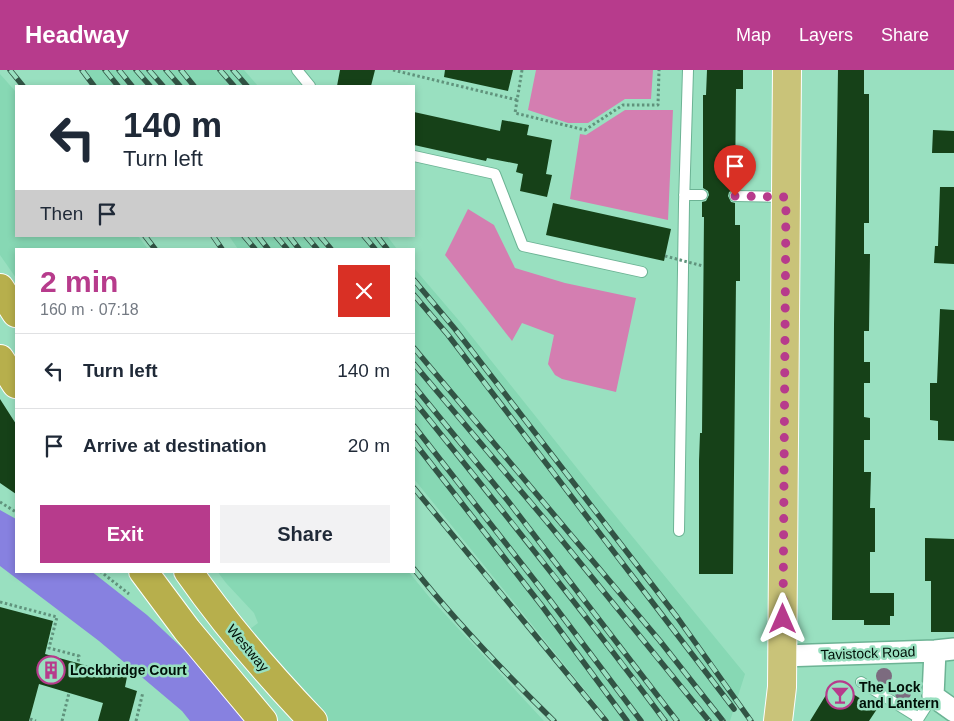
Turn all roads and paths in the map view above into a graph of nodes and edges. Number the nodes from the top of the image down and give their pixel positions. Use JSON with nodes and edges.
{"nodes":[{"id":1,"x":297,"y":70,"type":"edge"},
{"id":2,"x":393,"y":70,"type":"edge"},
{"id":3,"x":522,"y":70,"type":"edge"},
{"id":4,"x":659,"y":70,"type":"edge"},
{"id":5,"x":688,"y":70,"type":"edge"},
{"id":6,"x":787,"y":70,"type":"edge"},
{"id":7,"x":309,"y":85,"type":"edge"},
{"id":8,"x":517,"y":100,"type":"junction"},
{"id":9,"x":415,"y":156,"type":"edge"},
{"id":10,"x":684,"y":195,"type":"junction"},
{"id":11,"x":702,"y":195,"type":"dead end"},
{"id":12,"x":735,"y":196,"type":"dead end"},
{"id":13,"x":786,"y":197,"type":"junction"},
{"id":14,"x":665,"y":256,"type":"dead end"},
{"id":15,"x":703,"y":266,"type":"dead end"},
{"id":16,"x":642,"y":272,"type":"dead end"},
{"id":17,"x":0,"y":288,"type":"edge"},
{"id":18,"x":15,"y":311,"type":"edge"},
{"id":19,"x":0,"y":359,"type":"edge"},
{"id":20,"x":15,"y":382,"type":"edge"},
{"id":21,"x":0,"y":502,"type":"edge"},
{"id":22,"x":15,"y":511,"type":"edge"},
{"id":23,"x":679,"y":531,"type":"dead end"},
{"id":24,"x":144,"y":573,"type":"edge"},
{"id":25,"x":189,"y":573,"type":"edge"},
{"id":26,"x":0,"y":602,"type":"edge"},
{"id":27,"x":944,"y":650,"type":"edge"},
{"id":28,"x":782,"y":656,"type":"junction"},
{"id":29,"x":78,"y":663,"type":"dead end"},
{"id":30,"x":862,"y":682,"type":"dead end"},
{"id":31,"x":143,"y":692,"type":"dead end"},
{"id":32,"x":69,"y":693,"type":"dead end"},
{"id":33,"x":933,"y":696,"type":"junction"},
{"id":34,"x":954,"y":711,"type":"edge"},
{"id":35,"x":30,"y":719,"type":"dead end"},
{"id":36,"x":918,"y":720,"type":"edge"},
{"id":37,"x":36,"y":721,"type":"edge"},
{"id":38,"x":62,"y":721,"type":"edge"},
{"id":39,"x":136,"y":721,"type":"edge"},
{"id":40,"x":263,"y":721,"type":"edge"},
{"id":41,"x":313,"y":721,"type":"edge"},
{"id":42,"x":778,"y":721,"type":"edge"}],
"edges":[{"from":1,"to":7,"type":"lane"},
{"from":2,"to":8,"type":"path"},
{"from":3,"to":8,"type":"path"},
{"from":4,"to":8,"type":"path"},
{"from":5,"to":10,"type":"lane"},
{"from":6,"to":13,"type":"main road"},
{"from":9,"to":16,"type":"lane"},
{"from":10,"to":11,"type":"lane"},
{"from":10,"to":23,"type":"lane"},
{"from":12,"to":13,"type":"lane"},
{"from":13,"to":28,"type":"main road"},
{"from":14,"to":15,"type":"path","bridge":true},
{"from":17,"to":18,"type":"highway"},
{"from":19,"to":20,"type":"highway"},
{"from":21,"to":22,"type":"path"},
{"from":24,"to":40,"type":"highway"},
{"from":25,"to":41,"type":"highway","name":"Westway"},
{"from":26,"to":29,"type":"path"},
{"from":27,"to":28,"type":"street","name":"Tavistock Road"},
{"from":27,"to":33,"type":"street"},
{"from":28,"to":42,"type":"main road"},
{"from":30,"to":36,"type":"lane"},
{"from":31,"to":39,"type":"path"},
{"from":32,"to":38,"type":"path"},
{"from":33,"to":34,"type":"street"},
{"from":33,"to":36,"type":"lane"},
{"from":35,"to":37,"type":"path"}]}
